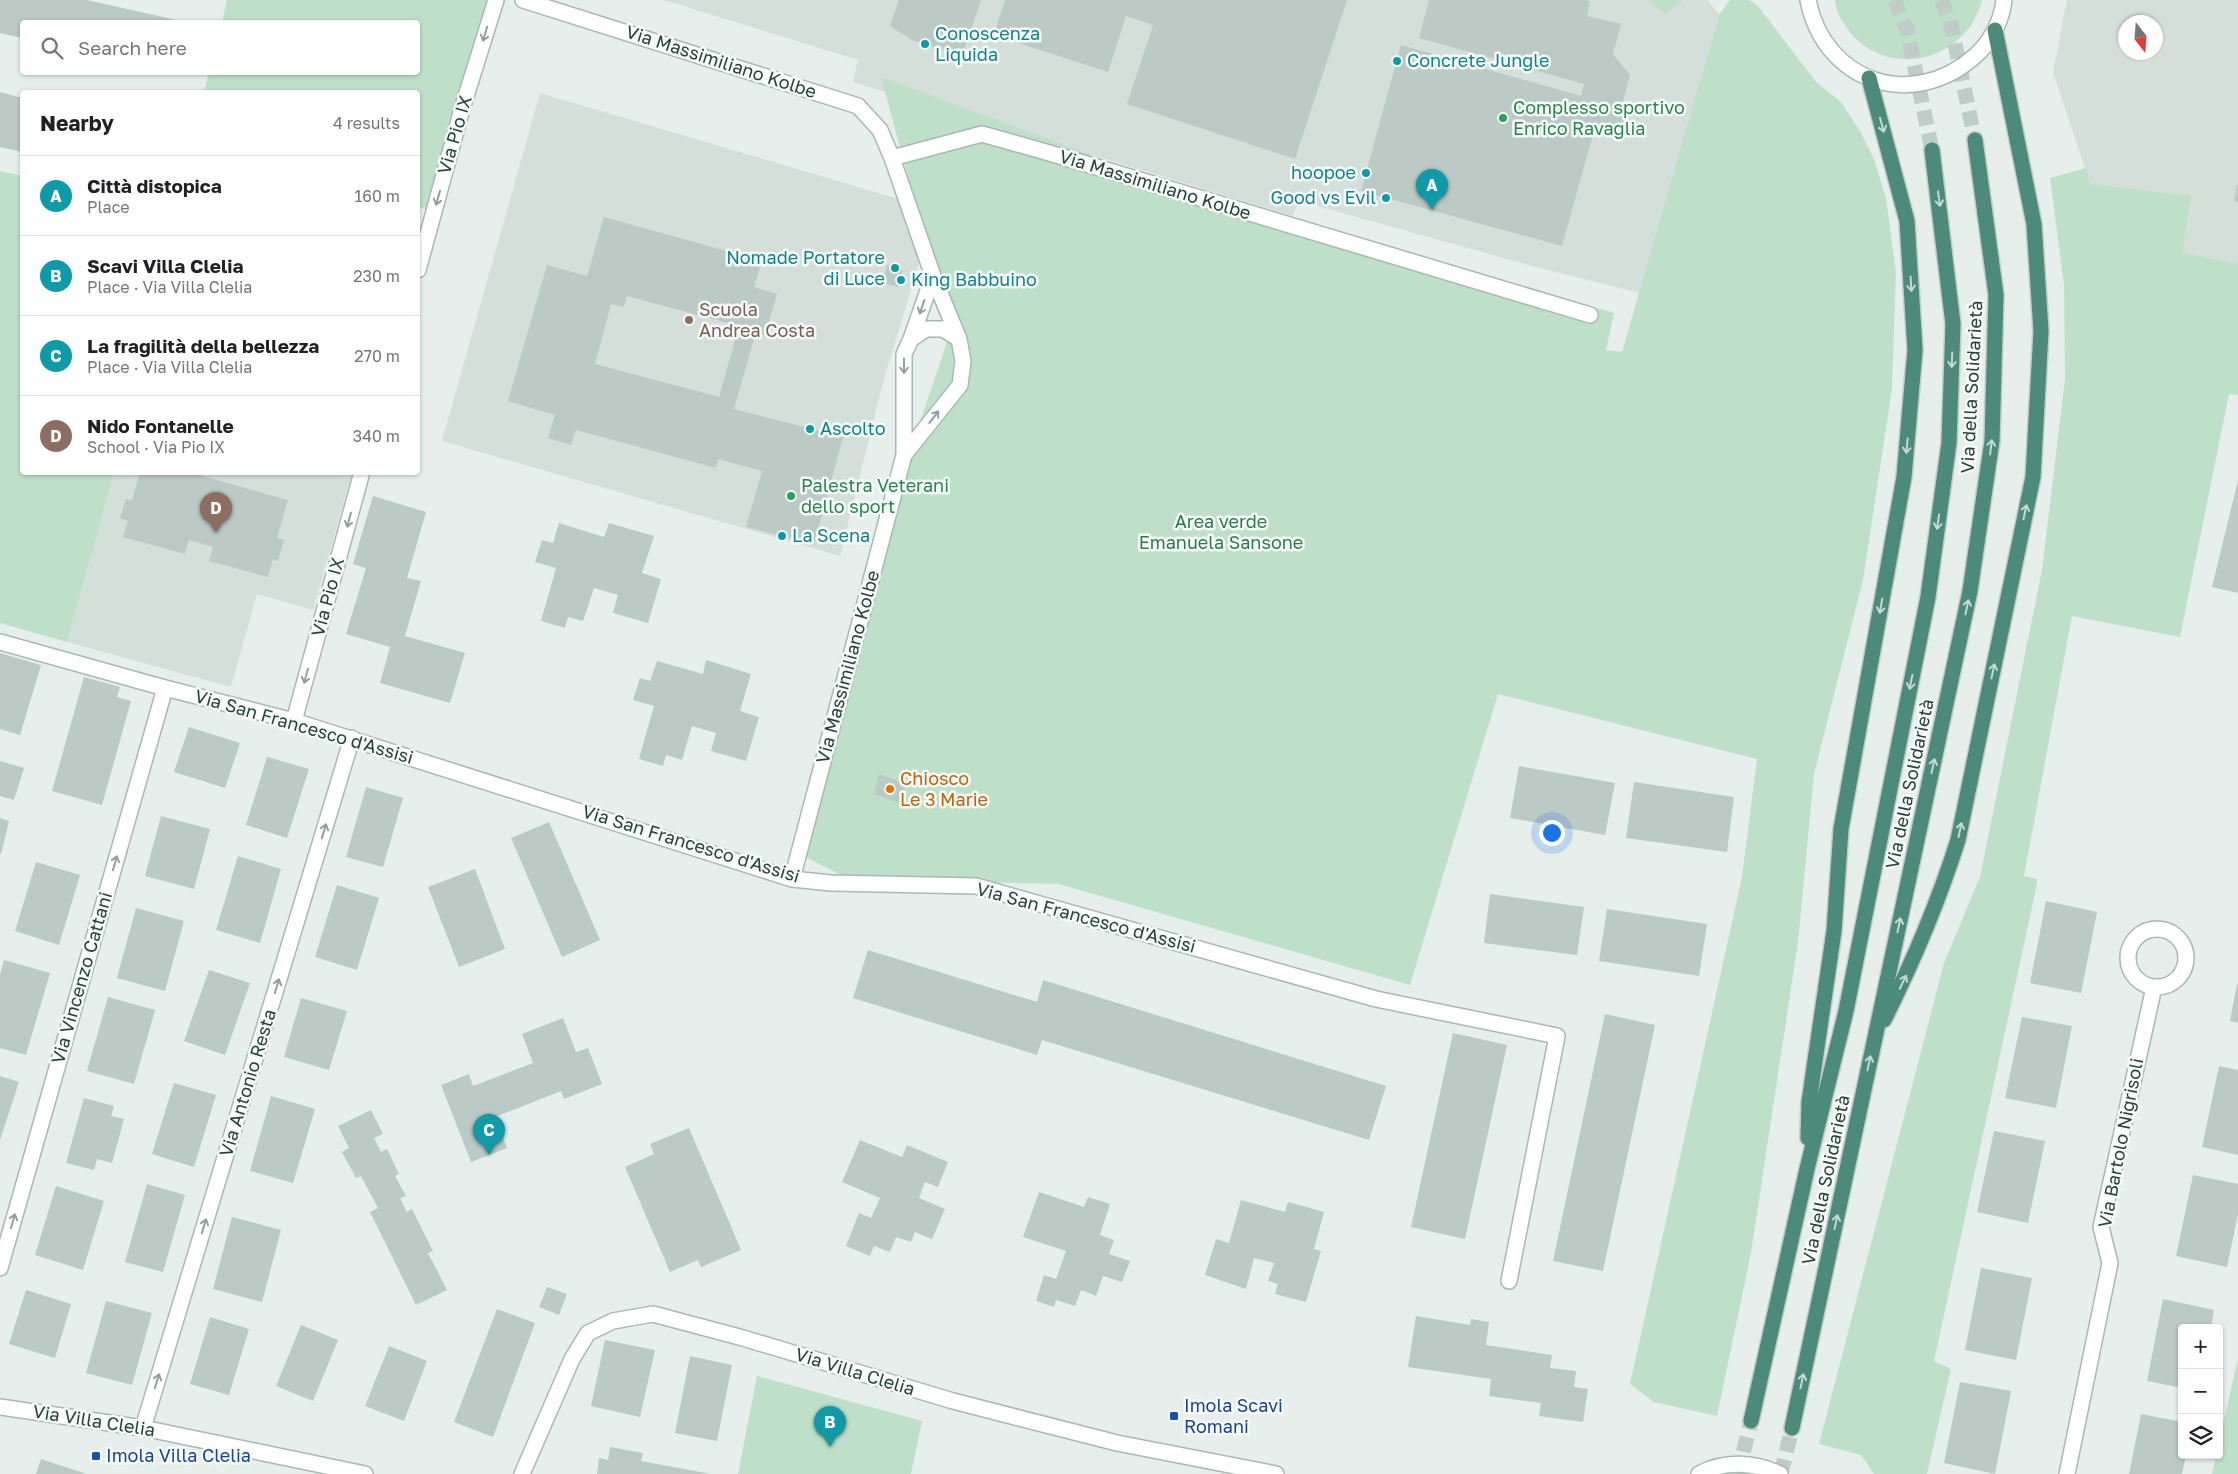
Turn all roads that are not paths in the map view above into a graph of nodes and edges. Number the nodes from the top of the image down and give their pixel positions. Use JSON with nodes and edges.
{"nodes":[{"id":1,"x":496,"y":0,"type":"edge"},
{"id":2,"x":523,"y":0,"type":"edge"},
{"id":3,"x":1795,"y":0,"type":"edge"},
{"id":4,"x":1808,"y":0,"type":"edge"},
{"id":5,"x":2004,"y":0,"type":"edge"},
{"id":6,"x":1811,"y":18,"type":"junction"},
{"id":7,"x":1995,"y":30,"type":"junction"},
{"id":8,"x":1868,"y":78,"type":"junction"},
{"id":9,"x":1975,"y":140,"type":"tunnel mouth"},
{"id":10,"x":1932,"y":150,"type":"tunnel mouth"},
{"id":11,"x":892,"y":158,"type":"junction"},
{"id":12,"x":420,"y":263,"type":"edge"},
{"id":13,"x":933,"y":276,"type":"junction"},
{"id":14,"x":1590,"y":315,"type":"dead end"},
{"id":15,"x":911,"y":338,"type":"junction"},
{"id":16,"x":959,"y":339,"type":"junction"},
{"id":17,"x":904,"y":455,"type":"junction"},
{"id":18,"x":361,"y":475,"type":"edge"},
{"id":19,"x":0,"y":642,"type":"edge"},
{"id":20,"x":165,"y":688,"type":"junction"},
{"id":21,"x":294,"y":721,"type":"junction"},
{"id":22,"x":352,"y":738,"type":"junction"},
{"id":23,"x":792,"y":879,"type":"junction"},
{"id":24,"x":2154,"y":988,"type":"dead end"},
{"id":25,"x":1874,"y":1042,"type":"junction"},
{"id":26,"x":1807,"y":1169,"type":"junction"},
{"id":27,"x":0,"y":1268,"type":"edge"},
{"id":28,"x":1508,"y":1281,"type":"dead end"},
{"id":29,"x":0,"y":1407,"type":"edge"},
{"id":30,"x":1751,"y":1421,"type":"tunnel mouth"},
{"id":31,"x":143,"y":1428,"type":"junction"},
{"id":32,"x":1792,"y":1428,"type":"tunnel mouth"},
{"id":33,"x":365,"y":1474,"type":"edge"},
{"id":34,"x":522,"y":1474,"type":"edge"},
{"id":35,"x":1276,"y":1474,"type":"edge"},
{"id":36,"x":1699,"y":1474,"type":"edge"},
{"id":37,"x":1780,"y":1474,"type":"edge"},
{"id":38,"x":2067,"y":1474,"type":"edge"}],
"edges":[{"from":1,"to":12,"type":"street","name":"Via Pio IX","one_way":true},
{"from":2,"to":11,"type":"street","name":"Via Massimiliano Kolbe"},
{"from":3,"to":6,"type":"street"},
{"from":4,"to":6,"type":"street"},
{"from":5,"to":7,"type":"street"},
{"from":6,"to":8,"type":"street"},
{"from":7,"to":8,"type":"street"},
{"from":25,"to":7,"type":"highway","one_way":true},
{"from":8,"to":26,"type":"highway","one_way":true},
{"from":25,"to":9,"type":"highway","name":"Via della Solidarietà","one_way":true},
{"from":10,"to":26,"type":"highway","name":"Via della Solidarietà","one_way":true},
{"from":11,"to":13,"type":"street","name":"Via Massimiliano Kolbe"},
{"from":11,"to":14,"type":"street","name":"Via Massimiliano Kolbe"},
{"from":13,"to":15,"type":"street","name":"Via Massimiliano Kolbe","one_way":true},
{"from":13,"to":16,"type":"street","name":"Via Massimiliano Kolbe"},
{"from":15,"to":16,"type":"street"},
{"from":15,"to":17,"type":"street","name":"Via Massimiliano Kolbe","one_way":true},
{"from":17,"to":16,"type":"street","name":"Via Massimiliano Kolbe","one_way":true},
{"from":17,"to":23,"type":"street","name":"Via Massimiliano Kolbe"},
{"from":18,"to":21,"type":"street","name":"Via Pio IX","one_way":true},
{"from":19,"to":20,"type":"street","name":"Via San Francesco d'Assisi"},
{"from":20,"to":21,"type":"street","name":"Via San Francesco d'Assisi"},
{"from":27,"to":20,"type":"street","name":"Via Vincenzo Cattani","one_way":true},
{"from":21,"to":22,"type":"street","name":"Via San Francesco d'Assisi"},
{"from":22,"to":23,"type":"street","name":"Via San Francesco d'Assisi"},
{"from":31,"to":22,"type":"street","name":"Via Antonio Resta","one_way":true},
{"from":23,"to":28,"type":"street","name":"Via San Francesco d'Assisi"},
{"from":24,"to":38,"type":"street","name":"Via Bartolo Nigrisoli"},
{"from":32,"to":25,"type":"highway","name":"Via della Solidarietà","one_way":true},
{"from":26,"to":30,"type":"highway","name":"Via della Solidarietà"},
{"from":29,"to":31,"type":"street","name":"Via Villa Clelia"},
{"from":31,"to":33,"type":"street","name":"Via Villa Clelia"},
{"from":34,"to":35,"type":"street","name":"Via Villa Clelia"},
{"from":36,"to":37,"type":"street"}]}
